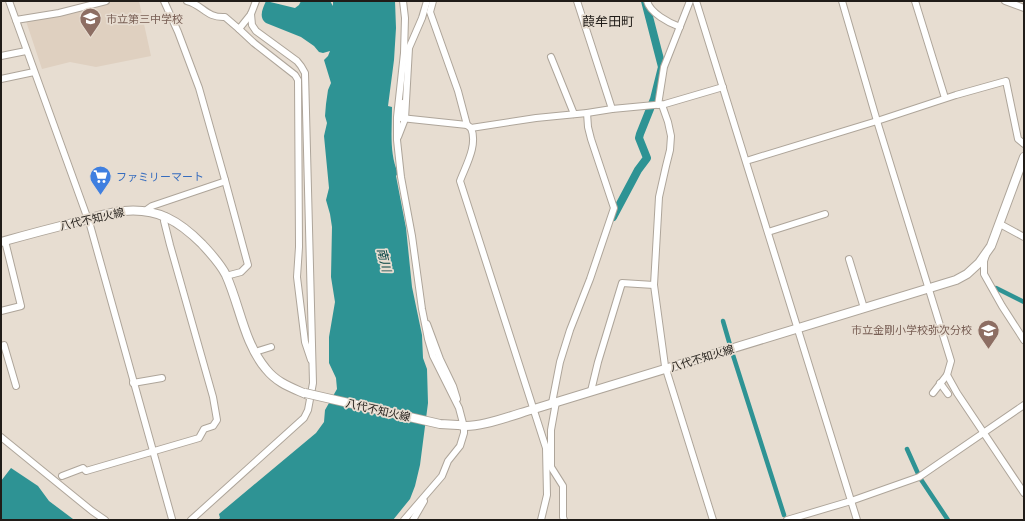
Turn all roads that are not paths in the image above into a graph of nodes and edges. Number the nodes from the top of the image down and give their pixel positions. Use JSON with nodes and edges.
{"nodes":[{"id":1,"x":9,"y":1,"type":"edge"},
{"id":2,"x":106,"y":1,"type":"edge"},
{"id":3,"x":164,"y":1,"type":"edge"},
{"id":4,"x":187,"y":1,"type":"edge"},
{"id":5,"x":256,"y":1,"type":"edge"},
{"id":6,"x":403,"y":1,"type":"edge"},
{"id":7,"x":427,"y":1,"type":"edge"},
{"id":8,"x":433,"y":1,"type":"edge"},
{"id":9,"x":577,"y":1,"type":"edge"},
{"id":10,"x":647,"y":1,"type":"edge"},
{"id":11,"x":690,"y":1,"type":"edge"},
{"id":12,"x":696,"y":1,"type":"edge"},
{"id":13,"x":842,"y":1,"type":"edge"},
{"id":14,"x":915,"y":1,"type":"edge"},
{"id":15,"x":1005,"y":1,"type":"edge"},
{"id":16,"x":1024,"y":8,"type":"edge"},
{"id":17,"x":251,"y":14,"type":"junction"},
{"id":18,"x":16,"y":20,"type":"junction"},
{"id":19,"x":680,"y":27,"type":"junction"},
{"id":20,"x":239,"y":30,"type":"junction"},
{"id":21,"x":26,"y":51,"type":"junction"},
{"id":22,"x":1,"y":56,"type":"edge"},
{"id":23,"x":551,"y":57,"type":"dead end"},
{"id":24,"x":34,"y":72,"type":"junction"},
{"id":25,"x":1,"y":79,"type":"edge"},
{"id":26,"x":723,"y":87,"type":"junction"},
{"id":27,"x":399,"y":95,"type":"junction"},
{"id":28,"x":945,"y":98,"type":"junction"},
{"id":29,"x":656,"y":105,"type":"junction"},
{"id":30,"x":612,"y":109,"type":"junction"},
{"id":31,"x":587,"y":113,"type":"junction"},
{"id":32,"x":574,"y":114,"type":"junction"},
{"id":33,"x":405,"y":119,"type":"junction"},
{"id":34,"x":877,"y":121,"type":"junction"},
{"id":35,"x":469,"y":127,"type":"junction"},
{"id":36,"x":397,"y":140,"type":"junction"},
{"id":37,"x":1024,"y":144,"type":"edge"},
{"id":38,"x":1024,"y":157,"type":"edge"},
{"id":39,"x":746,"y":161,"type":"junction"},
{"id":40,"x":225,"y":180,"type":"junction"},
{"id":41,"x":145,"y":211,"type":"junction"},
{"id":42,"x":825,"y":214,"type":"dead end"},
{"id":43,"x":165,"y":216,"type":"junction"},
{"id":44,"x":88,"y":219,"type":"junction"},
{"id":45,"x":1000,"y":224,"type":"junction"},
{"id":46,"x":768,"y":232,"type":"junction"},
{"id":47,"x":1023,"y":234,"type":"edge"},
{"id":48,"x":3,"y":241,"type":"edge"},
{"id":49,"x":986,"y":255,"type":"junction"},
{"id":50,"x":849,"y":259,"type":"dead end"},
{"id":51,"x":967,"y":274,"type":"junction"},
{"id":52,"x":984,"y":274,"type":"junction"},
{"id":53,"x":226,"y":276,"type":"junction"},
{"id":54,"x":654,"y":285,"type":"junction"},
{"id":55,"x":929,"y":289,"type":"junction"},
{"id":56,"x":864,"y":308,"type":"junction"},
{"id":57,"x":1,"y":311,"type":"edge"},
{"id":58,"x":798,"y":328,"type":"junction"},
{"id":59,"x":1024,"y":340,"type":"edge"},
{"id":60,"x":1,"y":346,"type":"edge"},
{"id":61,"x":272,"y":348,"type":"dead end"},
{"id":62,"x":255,"y":352,"type":"junction"},
{"id":63,"x":313,"y":366,"type":"junction"},
{"id":64,"x":666,"y":369,"type":"junction"},
{"id":65,"x":947,"y":375,"type":"junction"},
{"id":66,"x":162,"y":378,"type":"dead end"},
{"id":67,"x":940,"y":382,"type":"junction"},
{"id":68,"x":133,"y":384,"type":"junction"},
{"id":69,"x":16,"y":386,"type":"dead end"},
{"id":70,"x":591,"y":391,"type":"junction"},
{"id":71,"x":933,"y":393,"type":"dead end"},
{"id":72,"x":948,"y":394,"type":"dead end"},
{"id":73,"x":308,"y":395,"type":"junction"},
{"id":74,"x":554,"y":403,"type":"junction"},
{"id":75,"x":1024,"y":405,"type":"edge"},
{"id":76,"x":534,"y":409,"type":"junction"},
{"id":77,"x":461,"y":426,"type":"junction"},
{"id":78,"x":984,"y":433,"type":"junction"},
{"id":79,"x":1,"y":437,"type":"edge"},
{"id":80,"x":152,"y":451,"type":"junction"},
{"id":81,"x":62,"y":476,"type":"dead end"},
{"id":82,"x":1024,"y":493,"type":"edge"},
{"id":83,"x":423,"y":498,"type":"junction"},
{"id":84,"x":851,"y":501,"type":"junction"},
{"id":85,"x":172,"y":519,"type":"dead end"},
{"id":86,"x":105,"y":520,"type":"edge"},
{"id":87,"x":191,"y":520,"type":"edge"},
{"id":88,"x":404,"y":520,"type":"edge"},
{"id":89,"x":413,"y":520,"type":"edge"},
{"id":90,"x":541,"y":520,"type":"edge"},
{"id":91,"x":564,"y":520,"type":"edge"},
{"id":92,"x":713,"y":520,"type":"edge"},
{"id":93,"x":787,"y":520,"type":"edge"},
{"id":94,"x":857,"y":520,"type":"edge"}],
"edges":[{"from":1,"to":18,"type":"street"},
{"from":2,"to":18,"type":"street"},
{"from":3,"to":40,"type":"street"},
{"from":4,"to":20,"type":"street"},
{"from":5,"to":17,"type":"street"},
{"from":6,"to":27,"type":"street"},
{"from":7,"to":33,"type":"street"},
{"from":8,"to":35,"type":"street"},
{"from":9,"to":30,"type":"street"},
{"from":10,"to":19,"type":"street"},
{"from":11,"to":19,"type":"street"},
{"from":12,"to":26,"type":"street"},
{"from":13,"to":34,"type":"street"},
{"from":14,"to":28,"type":"street"},
{"from":15,"to":16,"type":"street"},
{"from":17,"to":20,"type":"street"},
{"from":17,"to":63,"type":"street"},
{"from":18,"to":21,"type":"street"},
{"from":19,"to":29,"type":"street"},
{"from":20,"to":63,"type":"street"},
{"from":21,"to":22,"type":"street"},
{"from":21,"to":24,"type":"street"},
{"from":23,"to":32,"type":"street"},
{"from":24,"to":25,"type":"street"},
{"from":24,"to":44,"type":"street"},
{"from":26,"to":29,"type":"street"},
{"from":26,"to":39,"type":"street"},
{"from":27,"to":33,"type":"street"},
{"from":27,"to":36,"type":"street"},
{"from":28,"to":34,"type":"street"},
{"from":28,"to":37,"type":"street"},
{"from":29,"to":30,"type":"street"},
{"from":29,"to":54,"type":"street"},
{"from":30,"to":31,"type":"street"},
{"from":31,"to":32,"type":"street"},
{"from":31,"to":74,"type":"street"},
{"from":32,"to":35,"type":"street"},
{"from":33,"to":35,"type":"street"},
{"from":33,"to":36,"type":"street"},
{"from":34,"to":39,"type":"street"},
{"from":34,"to":55,"type":"street"},
{"from":35,"to":76,"type":"street"},
{"from":36,"to":77,"type":"street"},
{"from":38,"to":45,"type":"main road","name":"八代不知火線"},
{"from":39,"to":46,"type":"street"},
{"from":40,"to":41,"type":"street"},
{"from":40,"to":53,"type":"street"},
{"from":41,"to":43,"type":"main road","name":"八代不知火線"},
{"from":41,"to":44,"type":"main road","name":"八代不知火線"},
{"from":42,"to":46,"type":"street"},
{"from":43,"to":53,"type":"main road","name":"八代不知火線"},
{"from":43,"to":80,"type":"street"},
{"from":44,"to":48,"type":"main road","name":"八代不知火線"},
{"from":44,"to":68,"type":"street"},
{"from":45,"to":47,"type":"street"},
{"from":45,"to":49,"type":"main road","name":"八代不知火線"},
{"from":46,"to":58,"type":"street"},
{"from":48,"to":57,"type":"street"},
{"from":49,"to":51,"type":"main road","name":"八代不知火線"},
{"from":49,"to":52,"type":"street"},
{"from":50,"to":56,"type":"street"},
{"from":51,"to":52,"type":"street"},
{"from":51,"to":55,"type":"main road","name":"八代不知火線"},
{"from":52,"to":59,"type":"street"},
{"from":53,"to":62,"type":"main road","name":"八代不知火線"},
{"from":54,"to":64,"type":"street"},
{"from":54,"to":70,"type":"street"},
{"from":55,"to":56,"type":"main road","name":"八代不知火線"},
{"from":55,"to":65,"type":"street"},
{"from":56,"to":58,"type":"main road","name":"八代不知火線"},
{"from":58,"to":64,"type":"main road","name":"八代不知火線"},
{"from":58,"to":84,"type":"street"},
{"from":60,"to":69,"type":"street"},
{"from":61,"to":62,"type":"street"},
{"from":62,"to":73,"type":"main road","name":"八代不知火線"},
{"from":63,"to":73,"type":"street"},
{"from":64,"to":70,"type":"main road","name":"八代不知火線"},
{"from":64,"to":92,"type":"street"},
{"from":65,"to":67,"type":"street"},
{"from":65,"to":78,"type":"street"},
{"from":66,"to":68,"type":"street"},
{"from":67,"to":71,"type":"street"},
{"from":67,"to":72,"type":"street"},
{"from":68,"to":80,"type":"street"},
{"from":70,"to":74,"type":"main road","name":"八代不知火線"},
{"from":73,"to":77,"type":"main road","name":"八代不知火線","bridge":true},
{"from":73,"to":87,"type":"street"},
{"from":74,"to":76,"type":"main road","name":"八代不知火線"},
{"from":74,"to":91,"type":"street"},
{"from":75,"to":78,"type":"street"},
{"from":76,"to":77,"type":"main road","name":"八代不知火線"},
{"from":76,"to":90,"type":"street"},
{"from":77,"to":83,"type":"street"},
{"from":78,"to":82,"type":"street"},
{"from":78,"to":84,"type":"street"},
{"from":79,"to":86,"type":"street"},
{"from":80,"to":81,"type":"street"},
{"from":80,"to":85,"type":"street"},
{"from":83,"to":88,"type":"street"},
{"from":83,"to":89,"type":"street"},
{"from":84,"to":93,"type":"street"},
{"from":84,"to":94,"type":"street"}]}
